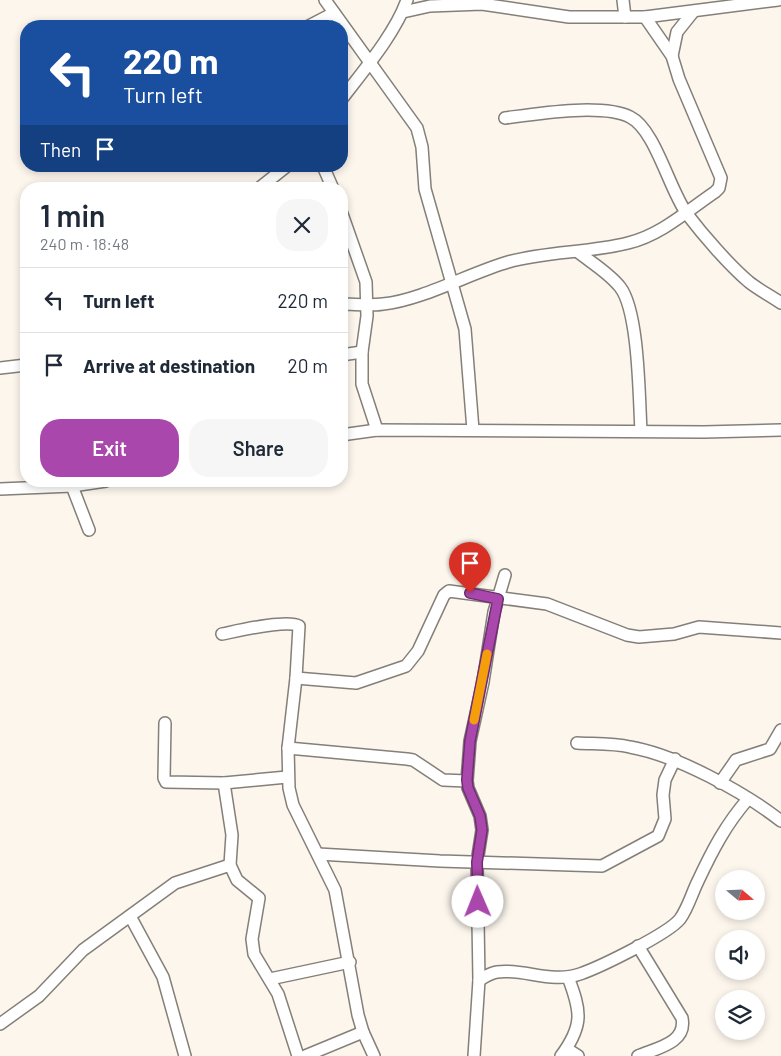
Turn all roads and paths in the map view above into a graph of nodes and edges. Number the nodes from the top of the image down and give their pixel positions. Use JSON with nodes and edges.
{"nodes":[{"id":1,"x":325,"y":0,"type":"edge"},
{"id":2,"x":407,"y":0,"type":"edge"},
{"id":3,"x":624,"y":0,"type":"edge"},
{"id":4,"x":778,"y":0,"type":"edge"},
{"id":5,"x":402,"y":12,"type":"junction"},
{"id":6,"x":693,"y":12,"type":"junction"},
{"id":7,"x":334,"y":13,"type":"junction"},
{"id":8,"x":625,"y":17,"type":"junction"},
{"id":9,"x":645,"y":17,"type":"junction"},
{"id":10,"x":321,"y":20,"type":"edge"},
{"id":11,"x":339,"y":20,"type":"edge"},
{"id":12,"x":348,"y":33,"type":"edge"},
{"id":13,"x":672,"y":56,"type":"junction"},
{"id":14,"x":370,"y":64,"type":"junction"},
{"id":15,"x":348,"y":91,"type":"edge"},
{"id":16,"x":504,"y":118,"type":"dead end"},
{"id":17,"x":279,"y":172,"type":"edge"},
{"id":18,"x":267,"y":182,"type":"edge"},
{"id":19,"x":687,"y":214,"type":"junction"},
{"id":20,"x":348,"y":231,"type":"edge"},
{"id":21,"x":578,"y":252,"type":"junction"},
{"id":22,"x":452,"y":283,"type":"junction"},
{"id":23,"x":781,"y":303,"type":"edge"},
{"id":24,"x":348,"y":304,"type":"edge"},
{"id":25,"x":367,"y":305,"type":"junction"},
{"id":26,"x":362,"y":352,"type":"junction"},
{"id":27,"x":348,"y":354,"type":"edge"},
{"id":28,"x":20,"y":366,"type":"edge"},
{"id":29,"x":0,"y":368,"type":"edge"},
{"id":30,"x":377,"y":430,"type":"junction"},
{"id":31,"x":473,"y":430,"type":"junction"},
{"id":32,"x":781,"y":430,"type":"edge"},
{"id":33,"x":641,"y":431,"type":"junction"},
{"id":34,"x":348,"y":434,"type":"edge"},
{"id":35,"x":48,"y":487,"type":"edge"},
{"id":36,"x":72,"y":487,"type":"edge"},
{"id":37,"x":0,"y":489,"type":"edge"},
{"id":38,"x":89,"y":530,"type":"dead end"},
{"id":39,"x":505,"y":575,"type":"dead end"},
{"id":40,"x":498,"y":599,"type":"junction"},
{"id":41,"x":781,"y":632,"type":"edge"},
{"id":42,"x":222,"y":634,"type":"dead end"},
{"id":43,"x":296,"y":678,"type":"junction"},
{"id":44,"x":165,"y":723,"type":"dead end"},
{"id":45,"x":781,"y":730,"type":"edge"},
{"id":46,"x":577,"y":743,"type":"dead end"},
{"id":47,"x":288,"y":748,"type":"junction"},
{"id":48,"x":675,"y":759,"type":"junction"},
{"id":49,"x":287,"y":777,"type":"junction"},
{"id":50,"x":467,"y":780,"type":"junction"},
{"id":51,"x":224,"y":783,"type":"junction"},
{"id":52,"x":720,"y":783,"type":"junction"},
{"id":53,"x":748,"y":799,"type":"junction"},
{"id":54,"x":781,"y":821,"type":"edge"},
{"id":55,"x":318,"y":854,"type":"junction"},
{"id":56,"x":477,"y":862,"type":"junction"},
{"id":57,"x":230,"y":865,"type":"junction"},
{"id":58,"x":130,"y":916,"type":"junction"},
{"id":59,"x":638,"y":946,"type":"junction"},
{"id":60,"x":350,"y":962,"type":"junction"},
{"id":61,"x":568,"y":978,"type":"junction"},
{"id":62,"x":270,"y":979,"type":"junction"},
{"id":63,"x":479,"y":980,"type":"junction"},
{"id":64,"x":0,"y":1024,"type":"edge"},
{"id":65,"x":363,"y":1032,"type":"junction"},
{"id":66,"x":564,"y":1052,"type":"edge"},
{"id":67,"x":184,"y":1056,"type":"edge"},
{"id":68,"x":298,"y":1056,"type":"edge"},
{"id":69,"x":304,"y":1056,"type":"edge"},
{"id":70,"x":374,"y":1056,"type":"edge"},
{"id":71,"x":474,"y":1056,"type":"edge"},
{"id":72,"x":578,"y":1056,"type":"edge"},
{"id":73,"x":638,"y":1056,"type":"edge"}],
"edges":[{"from":1,"to":7,"type":"street"},
{"from":2,"to":5,"type":"street"},
{"from":3,"to":8,"type":"street"},
{"from":4,"to":6,"type":"street"},
{"from":5,"to":8,"type":"street"},
{"from":5,"to":14,"type":"street"},
{"from":6,"to":9,"type":"street"},
{"from":6,"to":13,"type":"street"},
{"from":7,"to":10,"type":"street"},
{"from":7,"to":11,"type":"street"},
{"from":8,"to":9,"type":"street"},
{"from":9,"to":13,"type":"street"},
{"from":12,"to":14,"type":"street"},
{"from":13,"to":19,"type":"street"},
{"from":14,"to":15,"type":"street"},
{"from":14,"to":22,"type":"street"},
{"from":16,"to":19,"type":"street"},
{"from":17,"to":18,"type":"street"},
{"from":19,"to":21,"type":"street"},
{"from":19,"to":23,"type":"street"},
{"from":20,"to":25,"type":"street"},
{"from":21,"to":22,"type":"street"},
{"from":21,"to":33,"type":"street"},
{"from":22,"to":25,"type":"street"},
{"from":22,"to":31,"type":"street"},
{"from":24,"to":25,"type":"street"},
{"from":25,"to":26,"type":"street"},
{"from":26,"to":27,"type":"street"},
{"from":26,"to":30,"type":"street"},
{"from":28,"to":29,"type":"street"},
{"from":30,"to":31,"type":"street"},
{"from":30,"to":34,"type":"street"},
{"from":31,"to":33,"type":"street"},
{"from":32,"to":33,"type":"street"},
{"from":35,"to":37,"type":"street"},
{"from":36,"to":38,"type":"street"},
{"from":39,"to":40,"type":"street"},
{"from":40,"to":41,"type":"street"},
{"from":40,"to":43,"type":"street"},
{"from":40,"to":50,"type":"street"},
{"from":42,"to":43,"type":"street"},
{"from":43,"to":47,"type":"street"},
{"from":44,"to":51,"type":"street"},
{"from":45,"to":52,"type":"street"},
{"from":46,"to":48,"type":"street"},
{"from":47,"to":49,"type":"street"},
{"from":47,"to":50,"type":"street"},
{"from":48,"to":52,"type":"street"},
{"from":48,"to":56,"type":"street"},
{"from":49,"to":51,"type":"street"},
{"from":49,"to":55,"type":"street"},
{"from":50,"to":56,"type":"street"},
{"from":51,"to":57,"type":"street"},
{"from":52,"to":53,"type":"street"},
{"from":53,"to":54,"type":"street"},
{"from":53,"to":59,"type":"street"},
{"from":55,"to":56,"type":"street"},
{"from":55,"to":60,"type":"street"},
{"from":56,"to":63,"type":"street"},
{"from":57,"to":58,"type":"street"},
{"from":57,"to":62,"type":"street"},
{"from":58,"to":64,"type":"street"},
{"from":58,"to":67,"type":"street"},
{"from":59,"to":61,"type":"street"},
{"from":59,"to":73,"type":"street"},
{"from":60,"to":62,"type":"street"},
{"from":60,"to":65,"type":"street"},
{"from":61,"to":63,"type":"street"},
{"from":61,"to":66,"type":"street"},
{"from":62,"to":68,"type":"street"},
{"from":63,"to":71,"type":"street"},
{"from":65,"to":69,"type":"street"},
{"from":65,"to":70,"type":"street"},
{"from":66,"to":72,"type":"street"}]}
